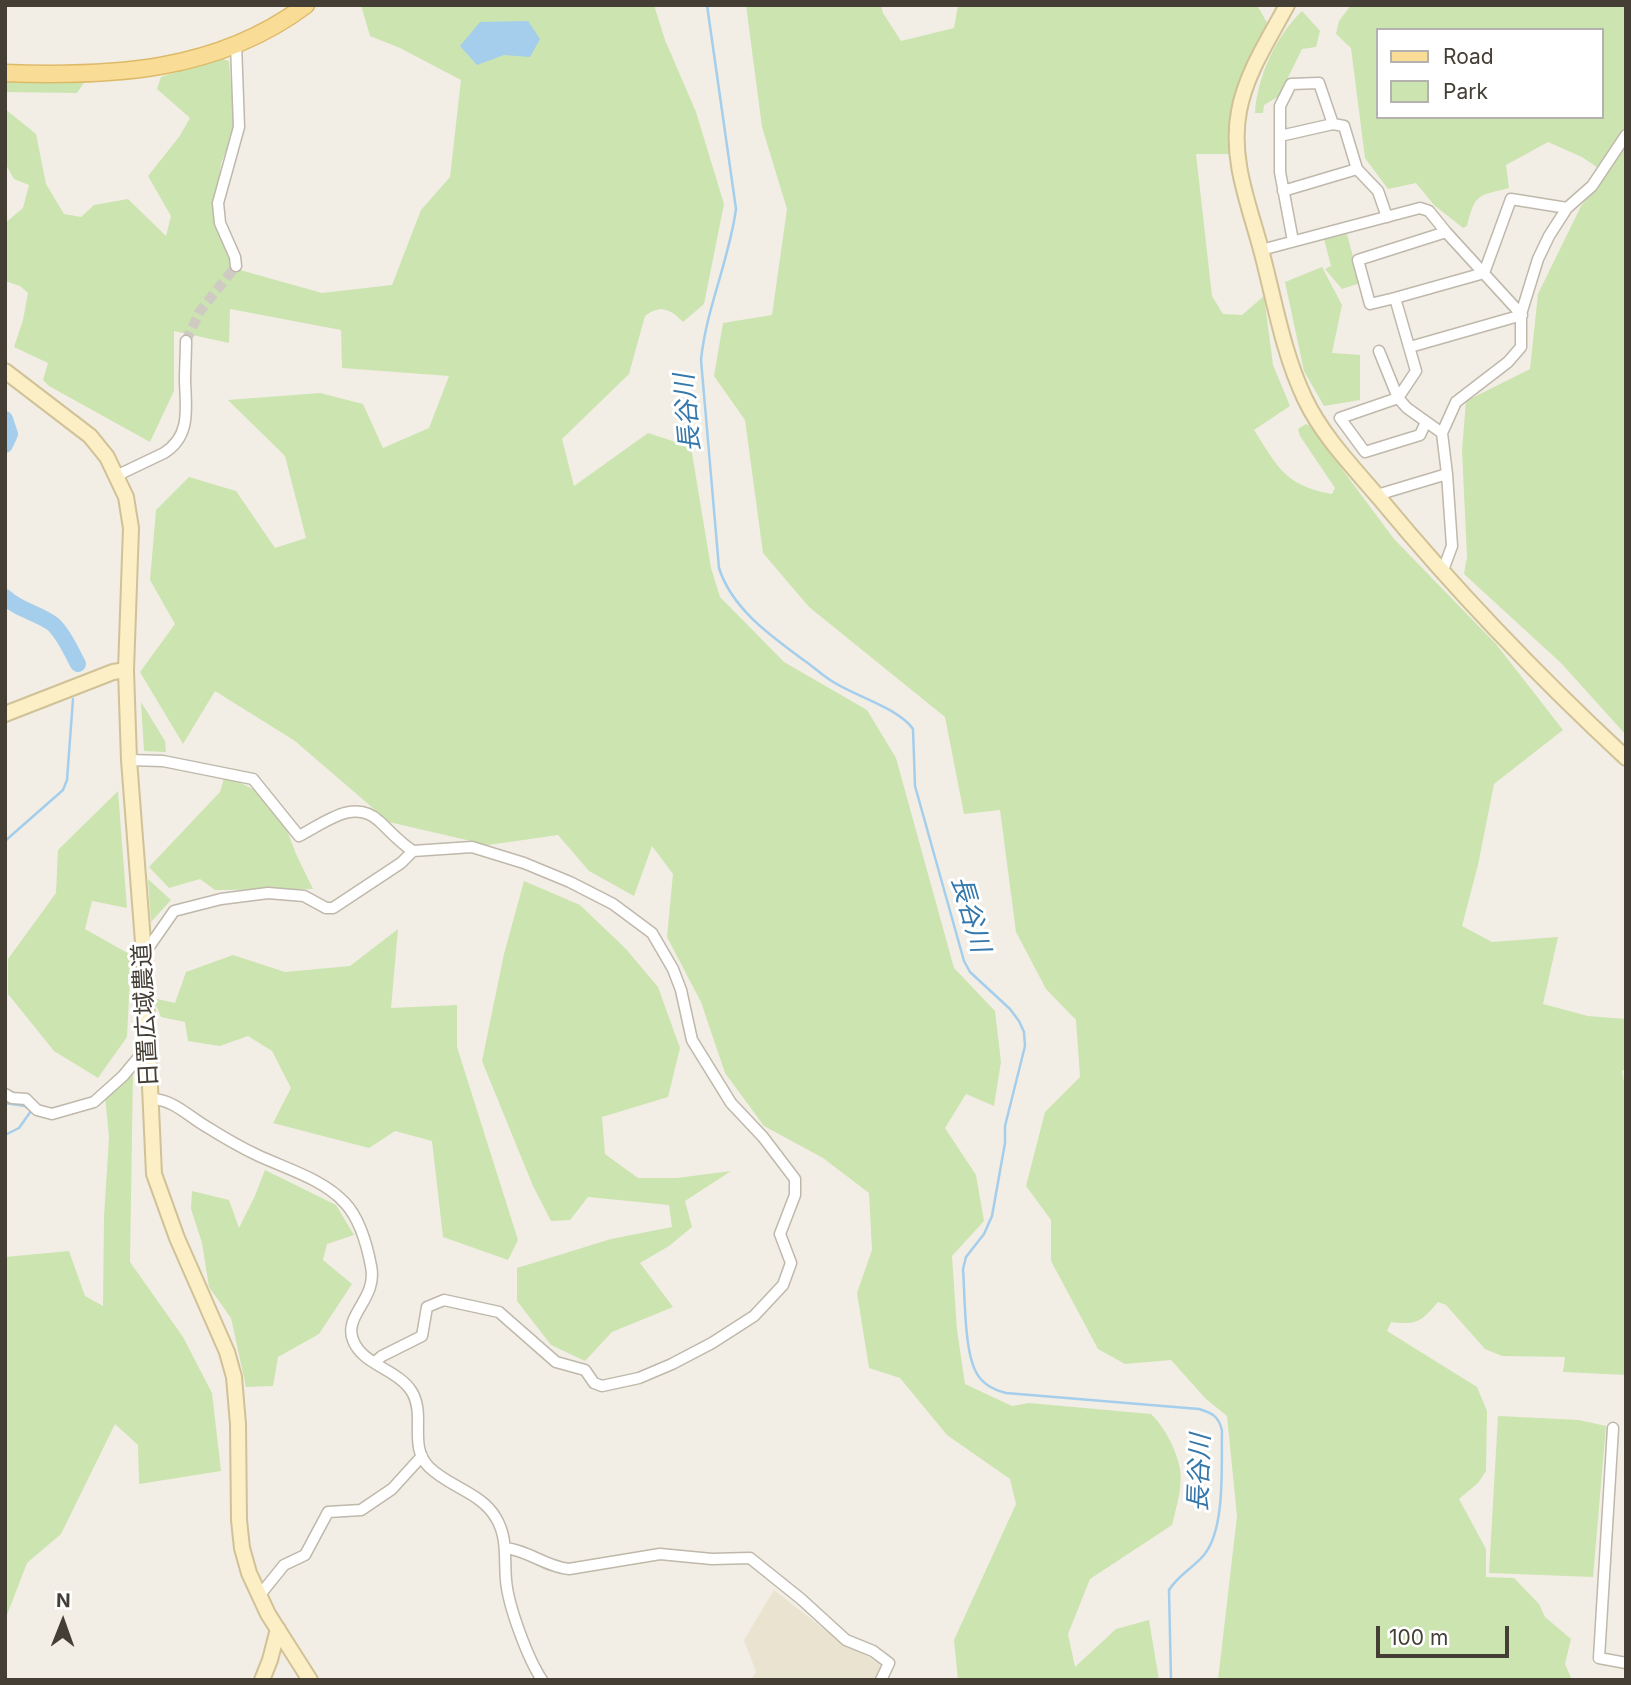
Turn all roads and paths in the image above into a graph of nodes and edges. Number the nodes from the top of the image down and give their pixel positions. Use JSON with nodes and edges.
{"nodes":[{"id":1,"x":306,"y":5,"type":"edge"},
{"id":2,"x":1287,"y":5,"type":"edge"},
{"id":3,"x":236,"y":44,"type":"junction"},
{"id":4,"x":5,"y":73,"type":"edge"},
{"id":5,"x":1333,"y":124,"type":"junction"},
{"id":6,"x":1626,"y":135,"type":"edge"},
{"id":7,"x":1280,"y":136,"type":"junction"},
{"id":8,"x":1357,"y":169,"type":"junction"},
{"id":9,"x":1283,"y":191,"type":"junction"},
{"id":10,"x":1567,"y":208,"type":"junction"},
{"id":11,"x":1387,"y":217,"type":"junction"},
{"id":12,"x":1446,"y":232,"type":"junction"},
{"id":13,"x":1293,"y":241,"type":"junction"},
{"id":14,"x":1261,"y":250,"type":"junction"},
{"id":15,"x":236,"y":266,"type":"dead end"},
{"id":16,"x":1484,"y":273,"type":"junction"},
{"id":17,"x":1395,"y":298,"type":"junction"},
{"id":18,"x":1521,"y":314,"type":"junction"},
{"id":19,"x":186,"y":341,"type":"tunnel mouth"},
{"id":20,"x":1410,"y":347,"type":"junction"},
{"id":21,"x":1379,"y":351,"type":"dead end"},
{"id":22,"x":5,"y":371,"type":"edge"},
{"id":23,"x":1398,"y":398,"type":"junction"},
{"id":24,"x":1426,"y":422,"type":"junction"},
{"id":25,"x":1442,"y":433,"type":"junction"},
{"id":26,"x":1447,"y":474,"type":"junction"},
{"id":27,"x":118,"y":475,"type":"junction"},
{"id":28,"x":1377,"y":495,"type":"junction"},
{"id":29,"x":1442,"y":573,"type":"junction"},
{"id":30,"x":126,"y":670,"type":"junction"},
{"id":31,"x":5,"y":714,"type":"edge"},
{"id":32,"x":1626,"y":758,"type":"edge"},
{"id":33,"x":129,"y":760,"type":"junction"},
{"id":34,"x":413,"y":850,"type":"junction"},
{"id":35,"x":144,"y":955,"type":"junction"},
{"id":36,"x":149,"y":1045,"type":"junction"},
{"id":37,"x":5,"y":1094,"type":"edge"},
{"id":38,"x":151,"y":1099,"type":"junction"},
{"id":39,"x":375,"y":1362,"type":"junction"},
{"id":40,"x":1613,"y":1428,"type":"dead end"},
{"id":41,"x":422,"y":1456,"type":"junction"},
{"id":42,"x":505,"y":1548,"type":"junction"},
{"id":43,"x":259,"y":1596,"type":"junction"},
{"id":44,"x":278,"y":1629,"type":"junction"},
{"id":45,"x":1626,"y":1663,"type":"edge"},
{"id":46,"x":262,"y":1680,"type":"edge"},
{"id":47,"x":310,"y":1680,"type":"edge"},
{"id":48,"x":542,"y":1680,"type":"edge"},
{"id":49,"x":881,"y":1680,"type":"edge"}],
"edges":[{"from":1,"to":3,"type":"main road"},
{"from":2,"to":14,"type":"street"},
{"from":3,"to":4,"type":"main road"},
{"from":3,"to":15,"type":"street"},
{"from":5,"to":7,"type":"street"},
{"from":5,"to":7,"type":"street"},
{"from":5,"to":8,"type":"street"},
{"from":6,"to":10,"type":"street"},
{"from":7,"to":9,"type":"street"},
{"from":8,"to":9,"type":"street"},
{"from":8,"to":11,"type":"street"},
{"from":9,"to":13,"type":"street"},
{"from":10,"to":16,"type":"street"},
{"from":10,"to":18,"type":"street"},
{"from":11,"to":12,"type":"street"},
{"from":11,"to":13,"type":"street"},
{"from":12,"to":16,"type":"street"},
{"from":12,"to":17,"type":"street"},
{"from":13,"to":14,"type":"street"},
{"from":14,"to":28,"type":"street"},
{"from":16,"to":17,"type":"street"},
{"from":16,"to":18,"type":"street"},
{"from":17,"to":20,"type":"street"},
{"from":18,"to":20,"type":"street"},
{"from":18,"to":25,"type":"street"},
{"from":19,"to":27,"type":"street"},
{"from":20,"to":23,"type":"street"},
{"from":21,"to":23,"type":"street"},
{"from":22,"to":27,"type":"street","name":"日置広域農道"},
{"from":23,"to":24,"type":"street"},
{"from":23,"to":24,"type":"street"},
{"from":24,"to":25,"type":"street"},
{"from":25,"to":26,"type":"street"},
{"from":26,"to":28,"type":"street"},
{"from":26,"to":29,"type":"street"},
{"from":27,"to":30,"type":"street","name":"日置広域農道"},
{"from":28,"to":29,"type":"street"},
{"from":29,"to":32,"type":"street"},
{"from":30,"to":31,"type":"street"},
{"from":30,"to":33,"type":"street","name":"日置広域農道"},
{"from":33,"to":34,"type":"street"},
{"from":33,"to":35,"type":"street","name":"日置広域農道"},
{"from":34,"to":35,"type":"street"},
{"from":34,"to":39,"type":"street"},
{"from":35,"to":36,"type":"street","name":"日置広域農道"},
{"from":36,"to":37,"type":"street"},
{"from":36,"to":38,"type":"street","name":"日置広域農道"},
{"from":38,"to":39,"type":"street"},
{"from":38,"to":43,"type":"street","name":"日置広域農道"},
{"from":39,"to":41,"type":"street"},
{"from":40,"to":45,"type":"street"},
{"from":41,"to":42,"type":"street"},
{"from":41,"to":43,"type":"street"},
{"from":42,"to":48,"type":"street"},
{"from":42,"to":49,"type":"street"},
{"from":43,"to":44,"type":"street","name":"日置広域農道"},
{"from":44,"to":46,"type":"street"},
{"from":44,"to":47,"type":"street","name":"日置広域農道"}]}
